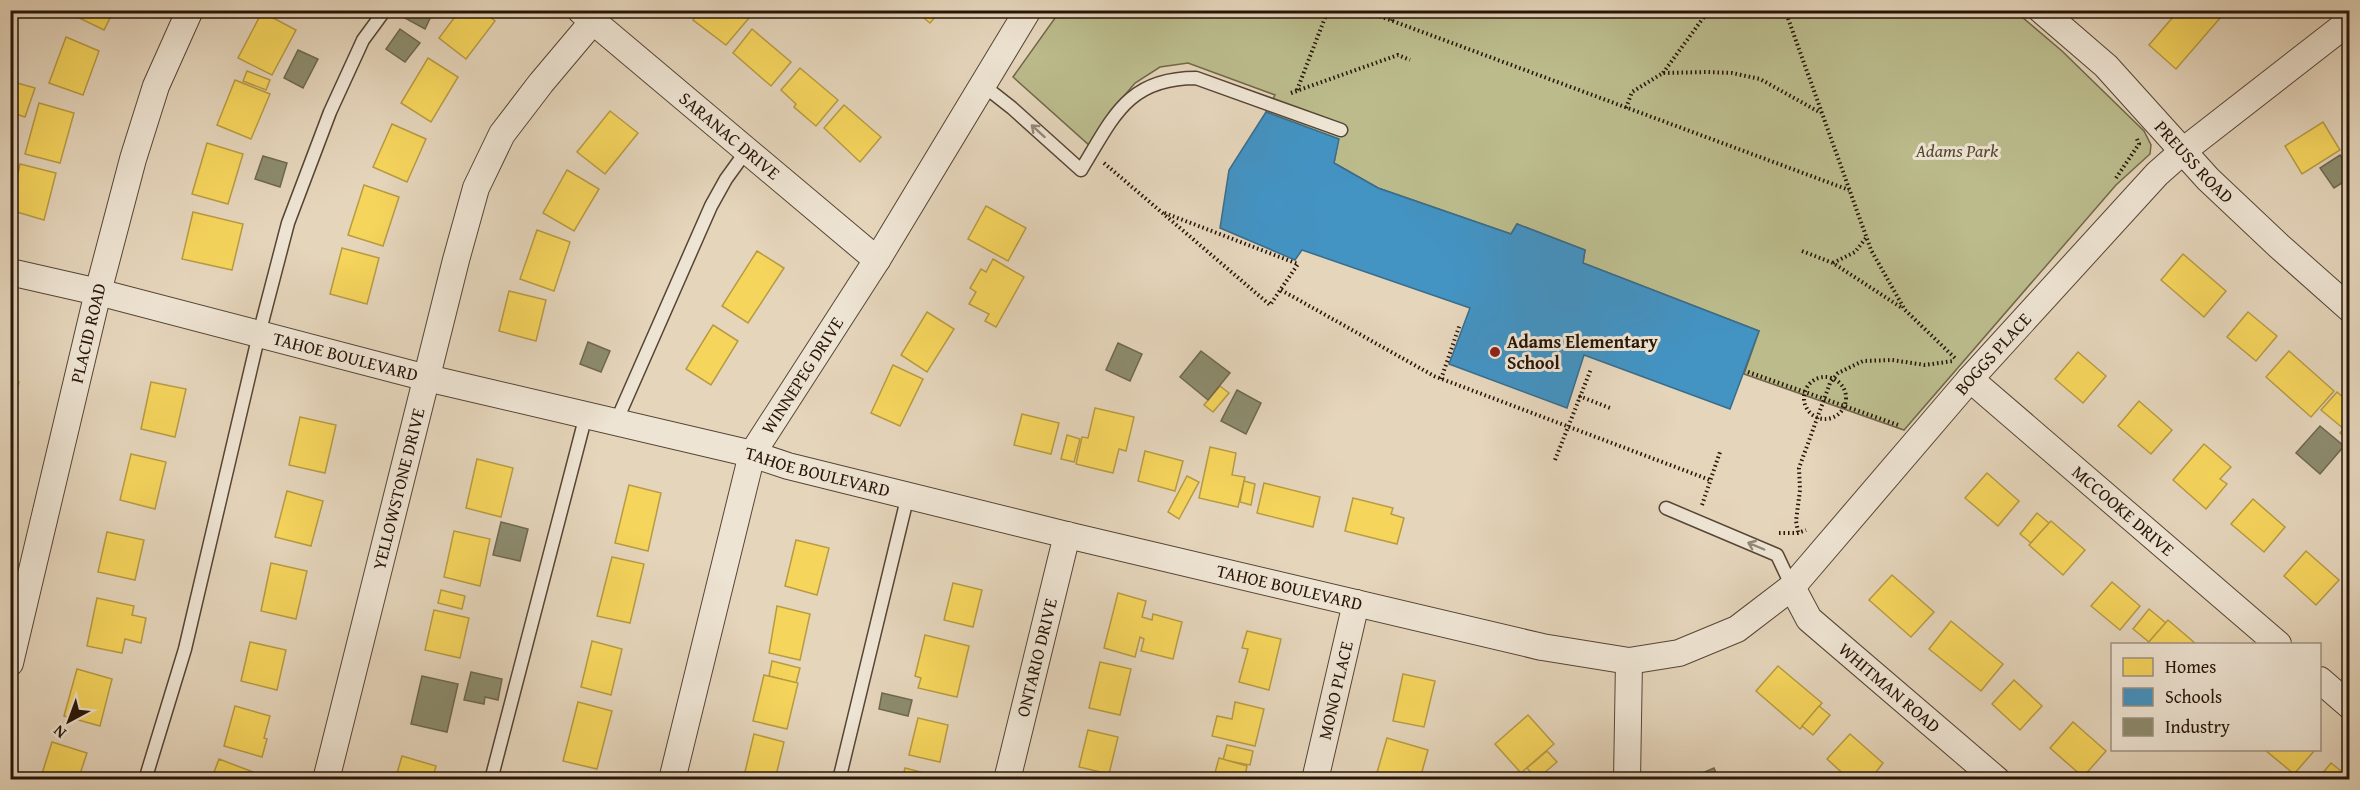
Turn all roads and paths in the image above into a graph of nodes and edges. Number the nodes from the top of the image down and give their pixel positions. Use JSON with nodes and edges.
{"nodes":[{"id":1,"x":190,"y":10,"type":"edge"},
{"id":2,"x":385,"y":10,"type":"edge"},
{"id":3,"x":1028,"y":10,"type":"edge"},
{"id":4,"x":1328,"y":10,"type":"edge"},
{"id":5,"x":1363,"y":10,"type":"edge"},
{"id":6,"x":1395,"y":10,"type":"edge"},
{"id":7,"x":1709,"y":10,"type":"edge"},
{"id":8,"x":1785,"y":10,"type":"edge"},
{"id":9,"x":2010,"y":10,"type":"edge"},
{"id":10,"x":587,"y":16,"type":"edge"},
{"id":11,"x":2034,"y":17,"type":"edge"},
{"id":12,"x":1392,"y":21,"type":"junction"},
{"id":13,"x":2349,"y":21,"type":"edge"},
{"id":14,"x":1410,"y":60,"type":"dead end"},
{"id":15,"x":1663,"y":73,"type":"junction"},
{"id":16,"x":984,"y":86,"type":"junction"},
{"id":17,"x":1297,"y":90,"type":"junction"},
{"id":18,"x":1626,"y":108,"type":"junction"},
{"id":19,"x":1281,"y":109,"type":"junction"},
{"id":20,"x":1821,"y":113,"type":"junction"},
{"id":21,"x":1341,"y":130,"type":"dead end"},
{"id":22,"x":2135,"y":134,"type":"dead end"},
{"id":23,"x":747,"y":150,"type":"junction"},
{"id":24,"x":2183,"y":151,"type":"junction"},
{"id":25,"x":1092,"y":152,"type":"junction"},
{"id":26,"x":2113,"y":182,"type":"dead end"},
{"id":27,"x":1849,"y":190,"type":"junction"},
{"id":28,"x":1162,"y":212,"type":"junction"},
{"id":29,"x":1866,"y":237,"type":"junction"},
{"id":30,"x":1802,"y":251,"type":"dead end"},
{"id":31,"x":877,"y":260,"type":"junction"},
{"id":32,"x":1833,"y":263,"type":"junction"},
{"id":33,"x":10,"y":272,"type":"edge"},
{"id":34,"x":1281,"y":290,"type":"junction"},
{"id":35,"x":98,"y":292,"type":"junction"},
{"id":36,"x":2349,"y":309,"type":"edge"},
{"id":37,"x":1905,"y":310,"type":"junction"},
{"id":38,"x":1460,"y":324,"type":"dead end"},
{"id":39,"x":259,"y":334,"type":"junction"},
{"id":40,"x":1964,"y":351,"type":"dead end"},
{"id":41,"x":1591,"y":369,"type":"dead end"},
{"id":42,"x":1959,"y":369,"type":"junction"},
{"id":43,"x":1748,"y":372,"type":"dead end"},
{"id":44,"x":426,"y":378,"type":"junction"},
{"id":45,"x":1441,"y":379,"type":"junction"},
{"id":46,"x":1834,"y":380,"type":"junction"},
{"id":47,"x":1805,"y":392,"type":"junction"},
{"id":48,"x":1579,"y":396,"type":"junction"},
{"id":49,"x":1824,"y":398,"type":"junction"},
{"id":50,"x":1844,"y":406,"type":"junction"},
{"id":51,"x":1610,"y":408,"type":"dead end"},
{"id":52,"x":586,"y":415,"type":"junction"},
{"id":53,"x":1816,"y":418,"type":"junction"},
{"id":54,"x":616,"y":422,"type":"junction"},
{"id":55,"x":1567,"y":427,"type":"junction"},
{"id":56,"x":1894,"y":435,"type":"dead end"},
{"id":57,"x":1720,"y":452,"type":"dead end"},
{"id":58,"x":752,"y":454,"type":"junction"},
{"id":59,"x":1555,"y":460,"type":"dead end"},
{"id":60,"x":1710,"y":480,"type":"junction"},
{"id":61,"x":908,"y":495,"type":"junction"},
{"id":62,"x":1666,"y":508,"type":"dead end"},
{"id":63,"x":1711,"y":509,"type":"dead end"},
{"id":64,"x":1814,"y":528,"type":"dead end"},
{"id":65,"x":1771,"y":530,"type":"dead end"},
{"id":66,"x":1798,"y":533,"type":"junction"},
{"id":67,"x":1068,"y":535,"type":"junction"},
{"id":68,"x":1802,"y":540,"type":"dead end"},
{"id":69,"x":1792,"y":587,"type":"junction"},
{"id":70,"x":18,"y":602,"type":"edge"},
{"id":71,"x":1356,"y":603,"type":"junction"},
{"id":72,"x":2276,"y":643,"type":"edge"},
{"id":73,"x":1629,"y":661,"type":"junction"},
{"id":74,"x":10,"y":663,"type":"edge"},
{"id":75,"x":2321,"y":682,"type":"edge"},
{"id":76,"x":2349,"y":706,"type":"edge"},
{"id":77,"x":145,"y":780,"type":"edge"},
{"id":78,"x":326,"y":780,"type":"edge"},
{"id":79,"x":491,"y":780,"type":"edge"},
{"id":80,"x":672,"y":780,"type":"edge"},
{"id":81,"x":839,"y":780,"type":"edge"},
{"id":82,"x":1007,"y":780,"type":"edge"},
{"id":83,"x":1315,"y":780,"type":"edge"},
{"id":84,"x":1626,"y":780,"type":"edge"},
{"id":85,"x":1997,"y":780,"type":"edge"}],
"edges":[{"from":1,"to":35,"type":"street","name":"PLACID ROAD"},
{"from":2,"to":39,"type":"lane"},
{"from":3,"to":16,"type":"street","name":"WINNEPEG DRIVE"},
{"from":4,"to":17,"type":"path"},
{"from":5,"to":12,"type":"path"},
{"from":6,"to":12,"type":"path"},
{"from":7,"to":15,"type":"path"},
{"from":8,"to":20,"type":"path"},
{"from":9,"to":11,"type":"path"},
{"from":10,"to":23,"type":"street","name":"SARANAC DRIVE"},
{"from":10,"to":44,"type":"street","name":"YELLOWSTONE DRIVE"},
{"from":11,"to":24,"type":"street","name":"PREUSS ROAD"},
{"from":12,"to":18,"type":"path"},
{"from":13,"to":24,"type":"street","name":"BOGGS PLACE"},
{"from":14,"to":17,"type":"path"},
{"from":15,"to":18,"type":"path"},
{"from":15,"to":20,"type":"path"},
{"from":25,"to":16,"type":"lane","one_way":true},
{"from":16,"to":31,"type":"street","name":"WINNEPEG DRIVE"},
{"from":17,"to":19,"type":"path"},
{"from":18,"to":27,"type":"path"},
{"from":19,"to":21,"type":"lane"},
{"from":19,"to":25,"type":"lane"},
{"from":20,"to":27,"type":"path"},
{"from":22,"to":26,"type":"path"},
{"from":23,"to":31,"type":"street","name":"SARANAC DRIVE"},
{"from":23,"to":54,"type":"lane"},
{"from":24,"to":36,"type":"street","name":"PREUSS ROAD"},
{"from":24,"to":42,"type":"street","name":"BOGGS PLACE"},
{"from":25,"to":28,"type":"path"},
{"from":27,"to":29,"type":"path"},
{"from":28,"to":34,"type":"path"},
{"from":28,"to":34,"type":"path"},
{"from":29,"to":32,"type":"path"},
{"from":29,"to":37,"type":"path"},
{"from":30,"to":32,"type":"path"},
{"from":31,"to":58,"type":"street","name":"WINNEPEG DRIVE"},
{"from":32,"to":37,"type":"path"},
{"from":33,"to":35,"type":"street","name":"TAHOE BOULEVARD"},
{"from":34,"to":45,"type":"path"},
{"from":35,"to":39,"type":"street","name":"TAHOE BOULEVARD"},
{"from":35,"to":70,"type":"street","name":"PLACID ROAD"},
{"from":37,"to":42,"type":"path"},
{"from":38,"to":45,"type":"path"},
{"from":39,"to":44,"type":"street","name":"TAHOE BOULEVARD"},
{"from":39,"to":77,"type":"lane"},
{"from":40,"to":42,"type":"path"},
{"from":41,"to":48,"type":"path"},
{"from":42,"to":46,"type":"path"},
{"from":42,"to":69,"type":"street","name":"BOGGS PLACE"},
{"from":42,"to":72,"type":"street","name":"MCCOOKE DRIVE"},
{"from":43,"to":47,"type":"path"},
{"from":44,"to":52,"type":"street","name":"TAHOE BOULEVARD"},
{"from":44,"to":78,"type":"street","name":"YELLOWSTONE DRIVE"},
{"from":45,"to":55,"type":"path"},
{"from":46,"to":47,"type":"path"},
{"from":46,"to":49,"type":"path"},
{"from":46,"to":50,"type":"path"},
{"from":47,"to":49,"type":"path"},
{"from":47,"to":53,"type":"path"},
{"from":48,"to":51,"type":"path"},
{"from":48,"to":55,"type":"path"},
{"from":49,"to":50,"type":"path"},
{"from":49,"to":53,"type":"path"},
{"from":50,"to":53,"type":"path"},
{"from":50,"to":56,"type":"path"},
{"from":52,"to":54,"type":"street","name":"TAHOE BOULEVARD"},
{"from":52,"to":79,"type":"lane"},
{"from":53,"to":66,"type":"path"},
{"from":54,"to":58,"type":"street","name":"TAHOE BOULEVARD"},
{"from":55,"to":59,"type":"path"},
{"from":55,"to":60,"type":"path"},
{"from":57,"to":60,"type":"path"},
{"from":58,"to":61,"type":"street","name":"TAHOE BOULEVARD"},
{"from":58,"to":80,"type":"street","name":"WINNEPEG DRIVE"},
{"from":60,"to":63,"type":"path"},
{"from":61,"to":67,"type":"street","name":"TAHOE BOULEVARD"},
{"from":61,"to":81,"type":"lane"},
{"from":69,"to":62,"type":"lane","one_way":true},
{"from":64,"to":66,"type":"path"},
{"from":65,"to":66,"type":"path"},
{"from":66,"to":68,"type":"path"},
{"from":67,"to":71,"type":"street","name":"TAHOE BOULEVARD"},
{"from":67,"to":82,"type":"street","name":"ONTARIO DRIVE"},
{"from":69,"to":73,"type":"street","name":"BOGGS PLACE"},
{"from":69,"to":85,"type":"street","name":"WHITMAN ROAD"},
{"from":70,"to":74,"type":"street","name":"PLACID ROAD"},
{"from":71,"to":73,"type":"street","name":"TAHOE BOULEVARD"},
{"from":71,"to":83,"type":"street","name":"MONO PLACE"},
{"from":73,"to":84,"type":"street"},
{"from":75,"to":76,"type":"street"}]}
